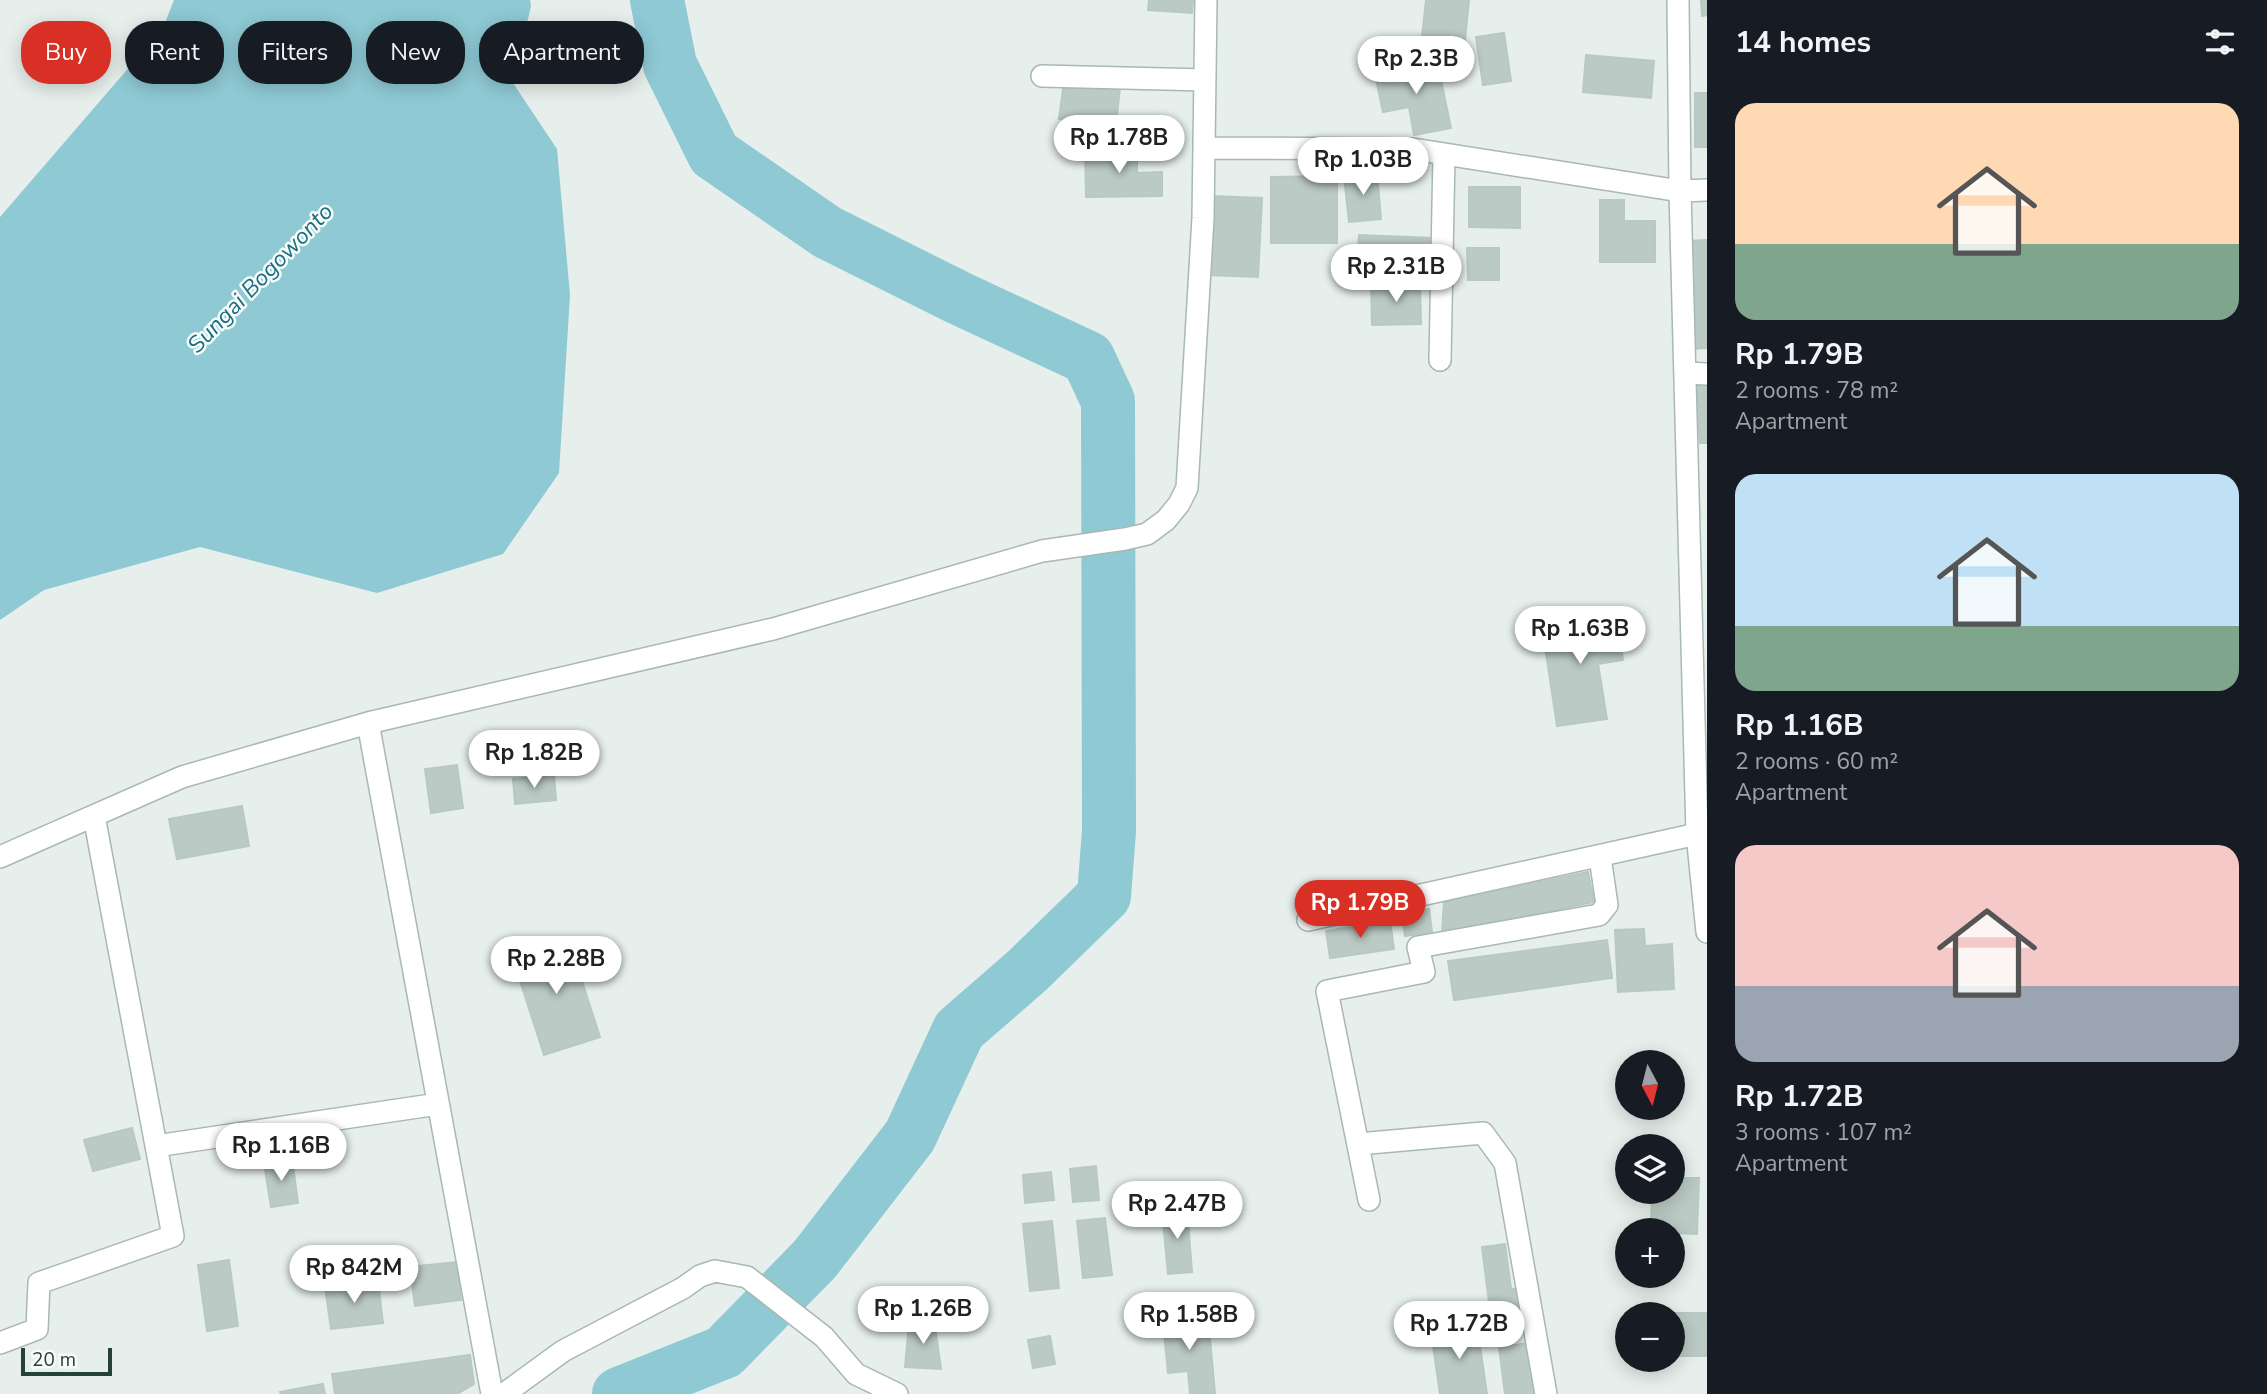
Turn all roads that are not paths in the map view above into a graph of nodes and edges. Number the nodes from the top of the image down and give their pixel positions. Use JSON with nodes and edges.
{"nodes":[{"id":1,"x":1206,"y":0,"type":"edge"},
{"id":2,"x":1678,"y":0,"type":"edge"},
{"id":3,"x":1042,"y":76,"type":"dead end"},
{"id":4,"x":1205,"y":80,"type":"junction"},
{"id":5,"x":1204,"y":148,"type":"junction"},
{"id":6,"x":1444,"y":154,"type":"junction"},
{"id":7,"x":1707,"y":190,"type":"edge"},
{"id":8,"x":1679,"y":191,"type":"junction"},
{"id":9,"x":1440,"y":360,"type":"dead end"},
{"id":10,"x":1696,"y":373,"type":"edge"},
{"id":11,"x":1699,"y":575,"type":"edge"},
{"id":12,"x":368,"y":723,"type":"junction"},
{"id":13,"x":94,"y":816,"type":"junction"},
{"id":14,"x":1702,"y":834,"type":"edge"},
{"id":15,"x":1600,"y":856,"type":"junction"},
{"id":16,"x":0,"y":857,"type":"edge"},
{"id":17,"x":1308,"y":920,"type":"dead end"},
{"id":18,"x":1707,"y":932,"type":"edge"},
{"id":19,"x":438,"y":1104,"type":"junction"},
{"id":20,"x":1358,"y":1144,"type":"junction"},
{"id":21,"x":156,"y":1146,"type":"junction"},
{"id":22,"x":1369,"y":1200,"type":"dead end"},
{"id":23,"x":0,"y":1343,"type":"edge"},
{"id":24,"x":492,"y":1394,"type":"edge"},
{"id":25,"x":504,"y":1394,"type":"edge"},
{"id":26,"x":897,"y":1394,"type":"edge"},
{"id":27,"x":1546,"y":1394,"type":"edge"}],
"edges":[{"from":1,"to":4,"type":"street"},
{"from":2,"to":8,"type":"street"},
{"from":3,"to":4,"type":"street"},
{"from":4,"to":5,"type":"street"},
{"from":5,"to":6,"type":"street"},
{"from":5,"to":12,"type":"street"},
{"from":6,"to":8,"type":"street"},
{"from":6,"to":9,"type":"street"},
{"from":7,"to":8,"type":"street"},
{"from":8,"to":10,"type":"street"},
{"from":10,"to":11,"type":"street"},
{"from":11,"to":14,"type":"street"},
{"from":12,"to":13,"type":"street"},
{"from":12,"to":19,"type":"street"},
{"from":13,"to":16,"type":"street"},
{"from":13,"to":21,"type":"street"},
{"from":14,"to":15,"type":"street"},
{"from":14,"to":18,"type":"street"},
{"from":15,"to":17,"type":"street"},
{"from":15,"to":20,"type":"street"},
{"from":19,"to":21,"type":"street"},
{"from":19,"to":24,"type":"street"},
{"from":20,"to":22,"type":"street"},
{"from":20,"to":27,"type":"street"},
{"from":21,"to":23,"type":"street"},
{"from":25,"to":26,"type":"street"}]}
